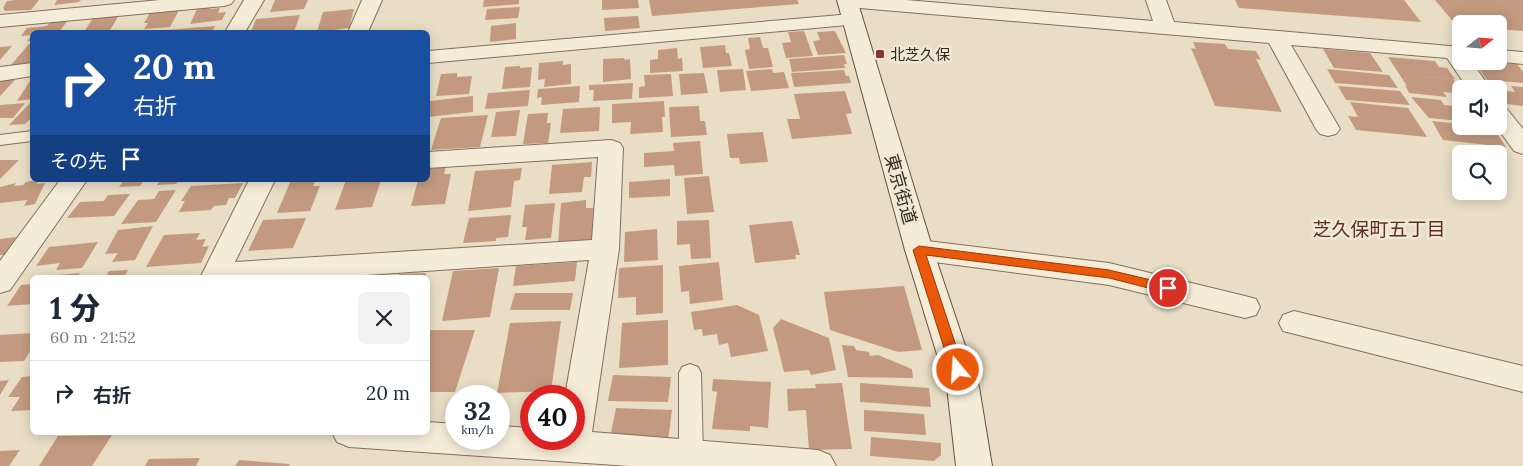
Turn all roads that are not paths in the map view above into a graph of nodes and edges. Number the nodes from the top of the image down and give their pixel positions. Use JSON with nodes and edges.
{"nodes":[{"id":1,"x":224,"y":0,"type":"edge"},
{"id":2,"x":254,"y":0,"type":"edge"},
{"id":3,"x":372,"y":0,"type":"edge"},
{"id":4,"x":1156,"y":0,"type":"edge"},
{"id":5,"x":849,"y":7,"type":"edge"},
{"id":6,"x":0,"y":21,"type":"edge"},
{"id":7,"x":1166,"y":28,"type":"junction"},
{"id":8,"x":236,"y":30,"type":"edge"},
{"id":9,"x":359,"y":30,"type":"edge"},
{"id":10,"x":1276,"y":37,"type":"junction"},
{"id":11,"x":1452,"y":53,"type":"edge"},
{"id":12,"x":430,"y":57,"type":"edge"},
{"id":13,"x":1508,"y":57,"type":"edge"},
{"id":14,"x":1523,"y":58,"type":"edge"},
{"id":15,"x":30,"y":70,"type":"edge"},
{"id":16,"x":0,"y":74,"type":"edge"},
{"id":17,"x":1507,"y":125,"type":"edge"},
{"id":18,"x":1328,"y":129,"type":"dead end"},
{"id":19,"x":30,"y":136,"type":"edge"},
{"id":20,"x":0,"y":140,"type":"edge"},
{"id":21,"x":1523,"y":146,"type":"edge"},
{"id":22,"x":430,"y":160,"type":"edge"},
{"id":23,"x":73,"y":182,"type":"edge"},
{"id":24,"x":261,"y":182,"type":"edge"},
{"id":25,"x":606,"y":249,"type":"junction"},
{"id":26,"x":919,"y":250,"type":"junction"},
{"id":27,"x":215,"y":275,"type":"edge"},
{"id":28,"x":229,"y":275,"type":"edge"},
{"id":29,"x":0,"y":282,"type":"edge"},
{"id":30,"x":1245,"y":307,"type":"dead end"},
{"id":31,"x":1294,"y":323,"type":"dead end"},
{"id":32,"x":690,"y":373,"type":"dead end"},
{"id":33,"x":1523,"y":379,"type":"edge"},
{"id":34,"x":584,"y":385,"type":"edge"},
{"id":35,"x":397,"y":435,"type":"edge"},
{"id":36,"x":520,"y":443,"type":"edge"},
{"id":37,"x":585,"y":447,"type":"edge"},
{"id":38,"x":691,"y":455,"type":"junction"},
{"id":39,"x":818,"y":466,"type":"edge"},
{"id":40,"x":974,"y":466,"type":"edge"}],
"edges":[{"from":1,"to":6,"type":"street"},
{"from":2,"to":8,"type":"street"},
{"from":3,"to":9,"type":"street"},
{"from":4,"to":7,"type":"street"},
{"from":5,"to":7,"type":"street"},
{"from":5,"to":12,"type":"street"},
{"from":5,"to":26,"type":"street","name":"東京街道"},
{"from":7,"to":10,"type":"street"},
{"from":10,"to":11,"type":"street"},
{"from":10,"to":18,"type":"street"},
{"from":13,"to":14,"type":"street"},
{"from":15,"to":16,"type":"street"},
{"from":17,"to":21,"type":"street"},
{"from":19,"to":20,"type":"lane"},
{"from":22,"to":25,"type":"street"},
{"from":23,"to":29,"type":"street"},
{"from":24,"to":27,"type":"street"},
{"from":25,"to":28,"type":"street"},
{"from":25,"to":34,"type":"street"},
{"from":26,"to":30,"type":"street"},
{"from":26,"to":40,"type":"street","name":"東京街道"},
{"from":31,"to":33,"type":"street"},
{"from":32,"to":38,"type":"lane"},
{"from":35,"to":36,"type":"street"},
{"from":37,"to":38,"type":"street"},
{"from":38,"to":39,"type":"street"}]}
